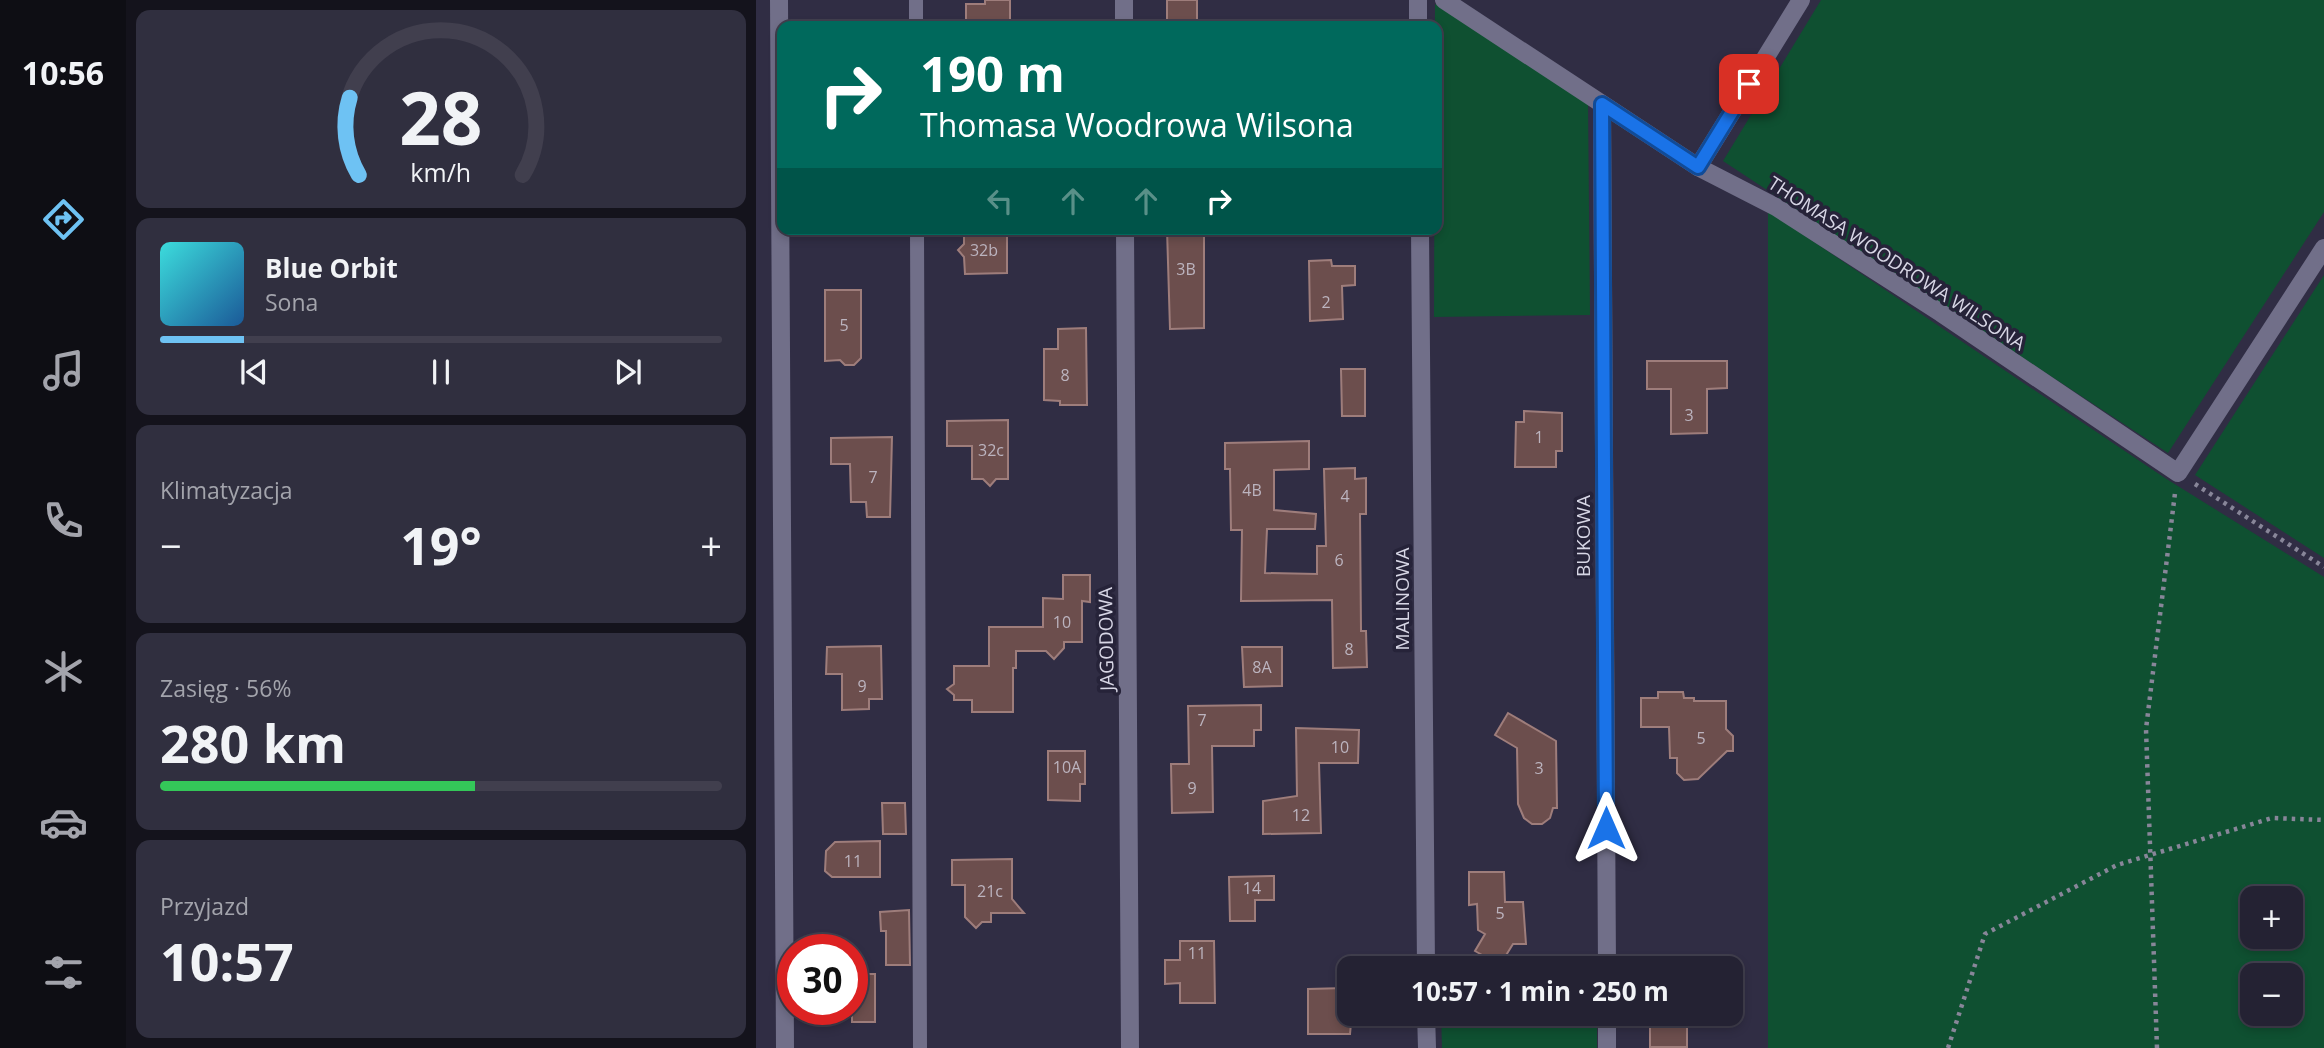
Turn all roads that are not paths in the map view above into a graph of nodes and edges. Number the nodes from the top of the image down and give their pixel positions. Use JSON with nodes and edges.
{"nodes":[{"id":1,"x":779,"y":0,"type":"edge"},
{"id":2,"x":916,"y":0,"type":"edge"},
{"id":3,"x":1124,"y":0,"type":"edge"},
{"id":4,"x":1418,"y":0,"type":"edge"},
{"id":5,"x":1444,"y":0,"type":"edge"},
{"id":6,"x":1801,"y":0,"type":"edge"},
{"id":7,"x":779,"y":21,"type":"edge"},
{"id":8,"x":916,"y":21,"type":"edge"},
{"id":9,"x":1124,"y":21,"type":"edge"},
{"id":10,"x":1418,"y":21,"type":"edge"},
{"id":11,"x":1602,"y":104,"type":"junction"},
{"id":12,"x":1698,"y":167,"type":"junction"},
{"id":13,"x":780,"y":235,"type":"edge"},
{"id":14,"x":917,"y":235,"type":"edge"},
{"id":15,"x":1125,"y":235,"type":"edge"},
{"id":16,"x":1420,"y":235,"type":"edge"},
{"id":17,"x":2324,"y":248,"type":"edge"},
{"id":18,"x":1426,"y":956,"type":"edge"},
{"id":19,"x":1607,"y":956,"type":"edge"},
{"id":20,"x":1426,"y":1026,"type":"edge"},
{"id":21,"x":1607,"y":1026,"type":"edge"},
{"id":22,"x":785,"y":1048,"type":"edge"},
{"id":23,"x":920,"y":1048,"type":"edge"},
{"id":24,"x":1130,"y":1048,"type":"edge"},
{"id":25,"x":1427,"y":1048,"type":"edge"},
{"id":26,"x":1607,"y":1048,"type":"edge"}],
"edges":[{"from":1,"to":7,"type":"street"},
{"from":2,"to":8,"type":"lane"},
{"from":3,"to":9,"type":"street"},
{"from":4,"to":10,"type":"street"},
{"from":5,"to":11,"type":"street","name":"THOMASA WOODROWA WILSONA"},
{"from":6,"to":12,"type":"street"},
{"from":11,"to":12,"type":"street","name":"THOMASA WOODROWA WILSONA"},
{"from":11,"to":19,"type":"street","name":"BUKOWA"},
{"from":12,"to":17,"type":"street","name":"THOMASA WOODROWA WILSONA"},
{"from":13,"to":22,"type":"street"},
{"from":14,"to":23,"type":"lane"},
{"from":15,"to":24,"type":"street","name":"JAGODOWA"},
{"from":16,"to":18,"type":"street","name":"MALINOWA"},
{"from":20,"to":25,"type":"street"},
{"from":21,"to":26,"type":"street"}]}
